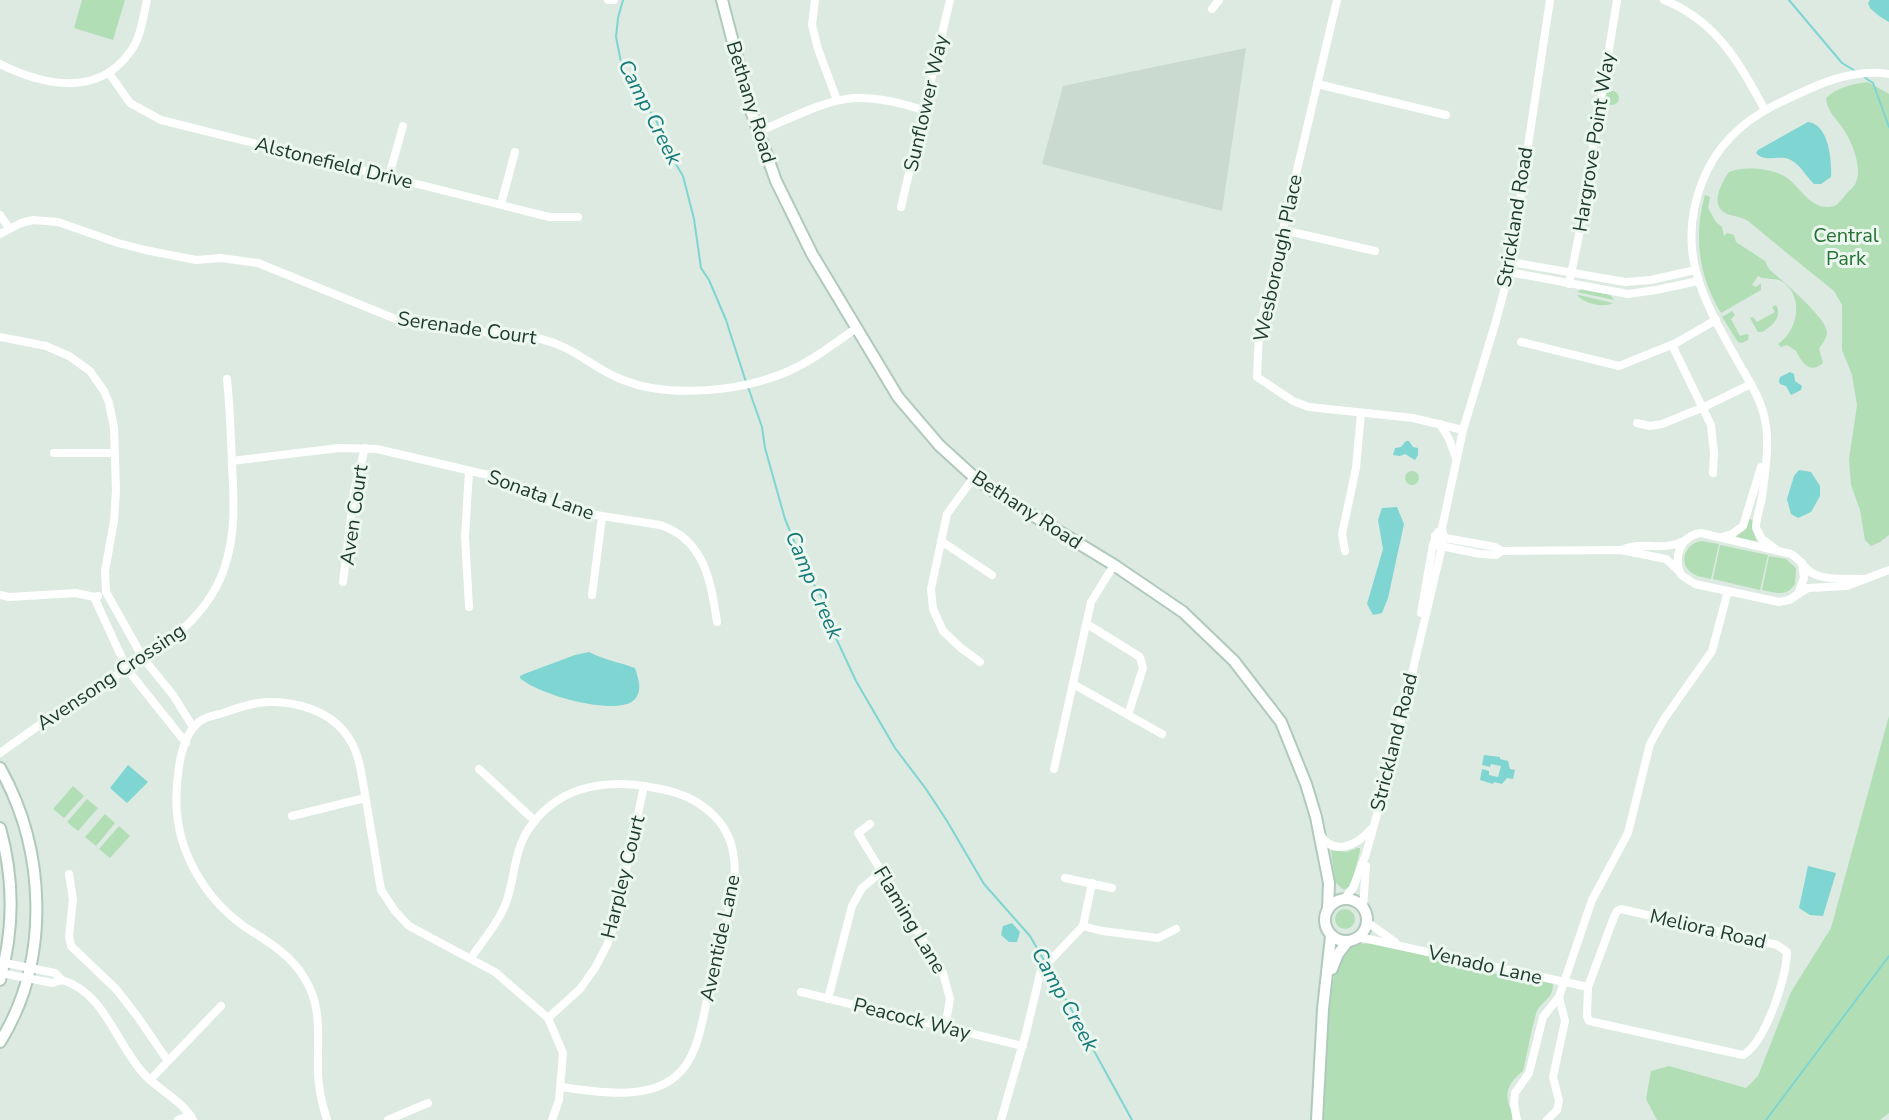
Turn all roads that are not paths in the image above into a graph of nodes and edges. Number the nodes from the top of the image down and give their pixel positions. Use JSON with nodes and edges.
{"nodes":[{"id":1,"x":147,"y":0,"type":"edge"},
{"id":2,"x":608,"y":0,"type":"edge"},
{"id":3,"x":614,"y":0,"type":"edge"},
{"id":4,"x":722,"y":0,"type":"edge"},
{"id":5,"x":815,"y":0,"type":"edge"},
{"id":6,"x":950,"y":0,"type":"edge"},
{"id":7,"x":1219,"y":0,"type":"edge"},
{"id":8,"x":1337,"y":0,"type":"edge"},
{"id":9,"x":1550,"y":0,"type":"edge"},
{"id":10,"x":1617,"y":0,"type":"edge"},
{"id":11,"x":1664,"y":0,"type":"edge"},
{"id":12,"x":1212,"y":9,"type":"dead end"},
{"id":13,"x":0,"y":64,"type":"edge"},
{"id":14,"x":109,"y":73,"type":"junction"},
{"id":15,"x":1889,"y":74,"type":"edge"},
{"id":16,"x":1317,"y":84,"type":"junction"},
{"id":17,"x":837,"y":100,"type":"junction"},
{"id":18,"x":924,"y":110,"type":"junction"},
{"id":19,"x":1765,"y":110,"type":"junction"},
{"id":20,"x":1446,"y":115,"type":"dead end"},
{"id":21,"x":403,"y":126,"type":"dead end"},
{"id":22,"x":758,"y":132,"type":"junction"},
{"id":23,"x":515,"y":152,"type":"dead end"},
{"id":24,"x":389,"y":176,"type":"junction"},
{"id":25,"x":501,"y":204,"type":"junction"},
{"id":26,"x":901,"y":207,"type":"dead end"},
{"id":27,"x":0,"y":215,"type":"edge"},
{"id":28,"x":578,"y":217,"type":"dead end"},
{"id":29,"x":9,"y":228,"type":"junction"},
{"id":30,"x":1283,"y":230,"type":"junction"},
{"id":31,"x":0,"y":234,"type":"edge"},
{"id":32,"x":1375,"y":251,"type":"dead end"},
{"id":33,"x":1511,"y":261,"type":"junction"},
{"id":34,"x":1695,"y":270,"type":"junction"},
{"id":35,"x":1509,"y":272,"type":"junction"},
{"id":36,"x":1571,"y":272,"type":"junction"},
{"id":37,"x":1698,"y":281,"type":"junction"},
{"id":38,"x":1569,"y":284,"type":"junction"},
{"id":39,"x":1716,"y":320,"type":"junction"},
{"id":40,"x":855,"y":329,"type":"junction"},
{"id":41,"x":0,"y":337,"type":"edge"},
{"id":42,"x":1521,"y":342,"type":"dead end"},
{"id":43,"x":1672,"y":345,"type":"junction"},
{"id":44,"x":227,"y":379,"type":"dead end"},
{"id":45,"x":1751,"y":384,"type":"junction"},
{"id":46,"x":1704,"y":407,"type":"junction"},
{"id":47,"x":1361,"y":413,"type":"junction"},
{"id":48,"x":1637,"y":423,"type":"dead end"},
{"id":49,"x":1439,"y":424,"type":"junction"},
{"id":50,"x":1463,"y":430,"type":"junction"},
{"id":51,"x":365,"y":448,"type":"junction"},
{"id":52,"x":1766,"y":449,"type":"junction"},
{"id":53,"x":54,"y":453,"type":"dead end"},
{"id":54,"x":114,"y":453,"type":"junction"},
{"id":55,"x":232,"y":461,"type":"junction"},
{"id":56,"x":1456,"y":462,"type":"junction"},
{"id":57,"x":469,"y":471,"type":"junction"},
{"id":58,"x":1713,"y":473,"type":"dead end"},
{"id":59,"x":974,"y":477,"type":"junction"},
{"id":60,"x":1446,"y":507,"type":"junction"},
{"id":61,"x":602,"y":517,"type":"junction"},
{"id":62,"x":1721,"y":537,"type":"junction"},
{"id":63,"x":941,"y":541,"type":"junction"},
{"id":64,"x":1438,"y":541,"type":"junction"},
{"id":65,"x":1684,"y":541,"type":"junction"},
{"id":66,"x":1472,"y":543,"type":"junction"},
{"id":67,"x":1502,"y":550,"type":"junction"},
{"id":68,"x":1621,"y":550,"type":"junction"},
{"id":69,"x":1777,"y":550,"type":"junction"},
{"id":70,"x":1345,"y":551,"type":"dead end"},
{"id":71,"x":1462,"y":551,"type":"junction"},
{"id":72,"x":1802,"y":563,"type":"junction"},
{"id":73,"x":1114,"y":565,"type":"junction"},
{"id":74,"x":1889,"y":570,"type":"edge"},
{"id":75,"x":1436,"y":571,"type":"junction"},
{"id":76,"x":1680,"y":572,"type":"junction"},
{"id":77,"x":992,"y":575,"type":"dead end"},
{"id":78,"x":1822,"y":577,"type":"junction"},
{"id":79,"x":1864,"y":579,"type":"junction"},
{"id":80,"x":343,"y":582,"type":"dead end"},
{"id":81,"x":1822,"y":587,"type":"junction"},
{"id":82,"x":1728,"y":591,"type":"junction"},
{"id":83,"x":106,"y":592,"type":"junction"},
{"id":84,"x":0,"y":595,"type":"edge"},
{"id":85,"x":592,"y":595,"type":"dead end"},
{"id":86,"x":1797,"y":595,"type":"junction"},
{"id":87,"x":94,"y":597,"type":"junction"},
{"id":88,"x":469,"y":607,"type":"dead end"},
{"id":89,"x":717,"y":622,"type":"dead end"},
{"id":90,"x":1087,"y":624,"type":"junction"},
{"id":91,"x":143,"y":658,"type":"junction"},
{"id":92,"x":1415,"y":658,"type":"junction"},
{"id":93,"x":980,"y":662,"type":"dead end"},
{"id":94,"x":127,"y":669,"type":"junction"},
{"id":95,"x":1073,"y":684,"type":"junction"},
{"id":96,"x":1128,"y":715,"type":"junction"},
{"id":97,"x":193,"y":727,"type":"junction"},
{"id":98,"x":1162,"y":734,"type":"dead end"},
{"id":99,"x":186,"y":743,"type":"junction"},
{"id":100,"x":0,"y":753,"type":"edge"},
{"id":101,"x":0,"y":768,"type":"edge"},
{"id":102,"x":479,"y":769,"type":"dead end"},
{"id":103,"x":1054,"y":769,"type":"dead end"},
{"id":104,"x":644,"y":786,"type":"junction"},
{"id":105,"x":365,"y":798,"type":"junction"},
{"id":106,"x":292,"y":816,"type":"dead end"},
{"id":107,"x":535,"y":821,"type":"junction"},
{"id":108,"x":870,"y":824,"type":"dead end"},
{"id":109,"x":1373,"y":826,"type":"junction"},
{"id":110,"x":0,"y":828,"type":"edge"},
{"id":111,"x":1319,"y":831,"type":"junction"},
{"id":112,"x":1366,"y":854,"type":"junction"},
{"id":113,"x":881,"y":872,"type":"junction"},
{"id":114,"x":69,"y":874,"type":"dead end"},
{"id":115,"x":1065,"y":878,"type":"dead end"},
{"id":116,"x":1092,"y":883,"type":"junction"},
{"id":117,"x":1329,"y":883,"type":"junction"},
{"id":118,"x":1112,"y":888,"type":"dead end"},
{"id":119,"x":1342,"y":900,"type":"junction"},
{"id":120,"x":1363,"y":908,"type":"junction"},
{"id":121,"x":1328,"y":909,"type":"junction"},
{"id":122,"x":1367,"y":922,"type":"junction"},
{"id":123,"x":1083,"y":926,"type":"junction"},
{"id":124,"x":1176,"y":929,"type":"dead end"},
{"id":125,"x":1331,"y":936,"type":"junction"},
{"id":126,"x":1353,"y":940,"type":"junction"},
{"id":127,"x":1406,"y":947,"type":"junction"},
{"id":128,"x":471,"y":958,"type":"junction"},
{"id":129,"x":1,"y":970,"type":"edge"},
{"id":130,"x":28,"y":973,"type":"junction"},
{"id":131,"x":1563,"y":982,"type":"junction"},
{"id":132,"x":1326,"y":984,"type":"junction"},
{"id":133,"x":1588,"y":987,"type":"junction"},
{"id":134,"x":801,"y":992,"type":"dead end"},
{"id":135,"x":1559,"y":996,"type":"junction"},
{"id":136,"x":828,"y":999,"type":"junction"},
{"id":137,"x":221,"y":1006,"type":"dead end"},
{"id":138,"x":548,"y":1018,"type":"junction"},
{"id":139,"x":945,"y":1027,"type":"junction"},
{"id":140,"x":0,"y":1042,"type":"edge"},
{"id":141,"x":1023,"y":1046,"type":"junction"},
{"id":142,"x":168,"y":1060,"type":"junction"},
{"id":143,"x":150,"y":1080,"type":"junction"},
{"id":144,"x":561,"y":1087,"type":"junction"},
{"id":145,"x":428,"y":1103,"type":"dead end"},
{"id":146,"x":192,"y":1118,"type":"edge"},
{"id":147,"x":178,"y":1120,"type":"edge"},
{"id":148,"x":327,"y":1120,"type":"edge"},
{"id":149,"x":388,"y":1120,"type":"edge"},
{"id":150,"x":552,"y":1120,"type":"edge"},
{"id":151,"x":1001,"y":1120,"type":"edge"},
{"id":152,"x":1317,"y":1120,"type":"edge"},
{"id":153,"x":1518,"y":1120,"type":"edge"},
{"id":154,"x":1547,"y":1120,"type":"edge"}],
"edges":[{"from":1,"to":14,"type":"street"},
{"from":2,"to":3,"type":"street"},
{"from":4,"to":22,"type":"street","name":"Bethany Road"},
{"from":5,"to":17,"type":"street"},
{"from":6,"to":18,"type":"street","name":"Sunflower Way"},
{"from":7,"to":12,"type":"street"},
{"from":8,"to":16,"type":"street","name":"Wesborough Place"},
{"from":9,"to":33,"type":"street","name":"Strickland Road"},
{"from":10,"to":36,"type":"street","name":"Hargrove Point Way"},
{"from":11,"to":19,"type":"street"},
{"from":13,"to":14,"type":"street"},
{"from":14,"to":24,"type":"street","name":"Alstonefield Drive"},
{"from":15,"to":19,"type":"street"},
{"from":16,"to":20,"type":"street"},
{"from":16,"to":30,"type":"street","name":"Wesborough Place"},
{"from":17,"to":18,"type":"street"},
{"from":17,"to":22,"type":"street"},
{"from":18,"to":26,"type":"street","name":"Sunflower Way"},
{"from":19,"to":34,"type":"street"},
{"from":21,"to":24,"type":"street"},
{"from":22,"to":40,"type":"street","name":"Bethany Road"},
{"from":23,"to":25,"type":"street"},
{"from":24,"to":25,"type":"street","name":"Alstonefield Drive"},
{"from":25,"to":28,"type":"street","name":"Alstonefield Drive"},
{"from":27,"to":29,"type":"street"},
{"from":29,"to":31,"type":"street","name":"Serenade Court"},
{"from":29,"to":40,"type":"street","name":"Serenade Court"},
{"from":30,"to":32,"type":"street"},
{"from":30,"to":47,"type":"street","name":"Wesborough Place"},
{"from":33,"to":35,"type":"street","name":"Strickland Road"},
{"from":33,"to":36,"type":"street"},
{"from":34,"to":36,"type":"street"},
{"from":34,"to":37,"type":"street"},
{"from":35,"to":38,"type":"street"},
{"from":35,"to":50,"type":"street","name":"Strickland Road"},
{"from":36,"to":38,"type":"street","name":"Hargrove Point Way"},
{"from":37,"to":38,"type":"street"},
{"from":37,"to":39,"type":"street"},
{"from":39,"to":43,"type":"street"},
{"from":39,"to":45,"type":"street"},
{"from":40,"to":59,"type":"street","name":"Bethany Road"},
{"from":41,"to":54,"type":"street"},
{"from":42,"to":43,"type":"street"},
{"from":43,"to":46,"type":"street"},
{"from":44,"to":55,"type":"street","name":"Avensong Crossing"},
{"from":45,"to":46,"type":"street"},
{"from":45,"to":52,"type":"street"},
{"from":46,"to":48,"type":"street"},
{"from":46,"to":58,"type":"street"},
{"from":47,"to":49,"type":"street","name":"Wesborough Place"},
{"from":47,"to":70,"type":"street"},
{"from":49,"to":50,"type":"street","name":"Wesborough Place"},
{"from":49,"to":56,"type":"street"},
{"from":50,"to":56,"type":"street","name":"Strickland Road"},
{"from":51,"to":55,"type":"street","name":"Sonata Lane"},
{"from":51,"to":57,"type":"street","name":"Sonata Lane"},
{"from":51,"to":80,"type":"street","name":"Aven Court"},
{"from":52,"to":62,"type":"street"},
{"from":52,"to":69,"type":"street"},
{"from":53,"to":54,"type":"street"},
{"from":54,"to":83,"type":"street"},
{"from":55,"to":91,"type":"street","name":"Avensong Crossing"},
{"from":56,"to":60,"type":"street","name":"Strickland Road"},
{"from":57,"to":61,"type":"street","name":"Sonata Lane"},
{"from":57,"to":88,"type":"street"},
{"from":59,"to":63,"type":"street"},
{"from":59,"to":73,"type":"street","name":"Bethany Road"},
{"from":60,"to":64,"type":"street","name":"Strickland Road"},
{"from":60,"to":66,"type":"street"},
{"from":61,"to":85,"type":"street"},
{"from":61,"to":89,"type":"street","name":"Sonata Lane"},
{"from":62,"to":65,"type":"street"},
{"from":62,"to":69,"type":"street"},
{"from":63,"to":77,"type":"street"},
{"from":63,"to":93,"type":"street"},
{"from":64,"to":66,"type":"street"},
{"from":64,"to":71,"type":"street"},
{"from":64,"to":75,"type":"street","name":"Strickland Road"},
{"from":64,"to":92,"type":"street","name":"Strickland Road"},
{"from":65,"to":68,"type":"street"},
{"from":65,"to":76,"type":"street"},
{"from":66,"to":67,"type":"street"},
{"from":67,"to":68,"type":"street"},
{"from":67,"to":71,"type":"street"},
{"from":68,"to":76,"type":"street"},
{"from":69,"to":72,"type":"street"},
{"from":71,"to":75,"type":"street"},
{"from":72,"to":78,"type":"street"},
{"from":72,"to":86,"type":"street"},
{"from":73,"to":90,"type":"street"},
{"from":73,"to":111,"type":"street","name":"Bethany Road"},
{"from":74,"to":79,"type":"street"},
{"from":75,"to":92,"type":"street","name":"Strickland Road"},
{"from":76,"to":82,"type":"street"},
{"from":78,"to":79,"type":"street"},
{"from":78,"to":81,"type":"street"},
{"from":79,"to":81,"type":"street"},
{"from":81,"to":86,"type":"street"},
{"from":82,"to":86,"type":"street"},
{"from":82,"to":131,"type":"street"},
{"from":83,"to":87,"type":"street"},
{"from":83,"to":91,"type":"street"},
{"from":84,"to":87,"type":"street"},
{"from":87,"to":94,"type":"street"},
{"from":90,"to":95,"type":"street"},
{"from":90,"to":96,"type":"street"},
{"from":91,"to":94,"type":"street","name":"Avensong Crossing"},
{"from":91,"to":97,"type":"street"},
{"from":92,"to":109,"type":"street","name":"Strickland Road"},
{"from":94,"to":99,"type":"street"},
{"from":94,"to":100,"type":"street","name":"Avensong Crossing"},
{"from":95,"to":96,"type":"street"},
{"from":95,"to":103,"type":"street"},
{"from":96,"to":98,"type":"street"},
{"from":97,"to":99,"type":"street"},
{"from":97,"to":105,"type":"street"},
{"from":99,"to":148,"type":"street"},
{"from":101,"to":130,"type":"street"},
{"from":102,"to":107,"type":"street"},
{"from":104,"to":107,"type":"street","name":"Aventide Lane"},
{"from":104,"to":138,"type":"street","name":"Harpley Court"},
{"from":104,"to":144,"type":"street","name":"Aventide Lane"},
{"from":105,"to":106,"type":"street"},
{"from":105,"to":128,"type":"street"},
{"from":107,"to":128,"type":"street","name":"Aventide Lane"},
{"from":108,"to":113,"type":"street","name":"Flaming Lane"},
{"from":109,"to":111,"type":"street","name":"Strickland Road"},
{"from":109,"to":112,"type":"street","name":"Strickland Road"},
{"from":110,"to":129,"type":"street"},
{"from":111,"to":117,"type":"street","name":"Bethany Road"},
{"from":112,"to":119,"type":"street","name":"Strickland Road"},
{"from":112,"to":120,"type":"street","name":"Strickland Road"},
{"from":113,"to":136,"type":"street"},
{"from":113,"to":139,"type":"street","name":"Flaming Lane"},
{"from":114,"to":142,"type":"street"},
{"from":115,"to":116,"type":"street"},
{"from":116,"to":118,"type":"street"},
{"from":116,"to":123,"type":"street"},
{"from":117,"to":119,"type":"street","name":"Bethany Road"},
{"from":117,"to":121,"type":"street","name":"Bethany Road"},
{"from":119,"to":120,"type":"street"},
{"from":119,"to":121,"type":"street"},
{"from":120,"to":122,"type":"street"},
{"from":121,"to":125,"type":"street"},
{"from":122,"to":126,"type":"street"},
{"from":122,"to":127,"type":"street","name":"Venado Lane"},
{"from":123,"to":124,"type":"street"},
{"from":123,"to":141,"type":"street"},
{"from":125,"to":126,"type":"street"},
{"from":125,"to":132,"type":"street"},
{"from":126,"to":127,"type":"street","name":"Venado Lane"},
{"from":126,"to":132,"type":"street"},
{"from":127,"to":131,"type":"street","name":"Venado Lane"},
{"from":128,"to":138,"type":"street"},
{"from":129,"to":130,"type":"street"},
{"from":130,"to":140,"type":"street"},
{"from":130,"to":143,"type":"street"},
{"from":131,"to":133,"type":"street"},
{"from":131,"to":135,"type":"street"},
{"from":132,"to":152,"type":"street"},
{"from":133,"to":133,"type":"street","name":"Meliora Road"},
{"from":134,"to":136,"type":"street","name":"Peacock Way"},
{"from":135,"to":153,"type":"street"},
{"from":135,"to":154,"type":"street"},
{"from":136,"to":139,"type":"street","name":"Peacock Way"},
{"from":137,"to":142,"type":"street"},
{"from":138,"to":144,"type":"street"},
{"from":139,"to":141,"type":"street","name":"Peacock Way"},
{"from":141,"to":151,"type":"street"},
{"from":142,"to":143,"type":"street"},
{"from":143,"to":146,"type":"street"},
{"from":144,"to":150,"type":"street"},
{"from":145,"to":149,"type":"street"},
{"from":146,"to":147,"type":"street"}]}
